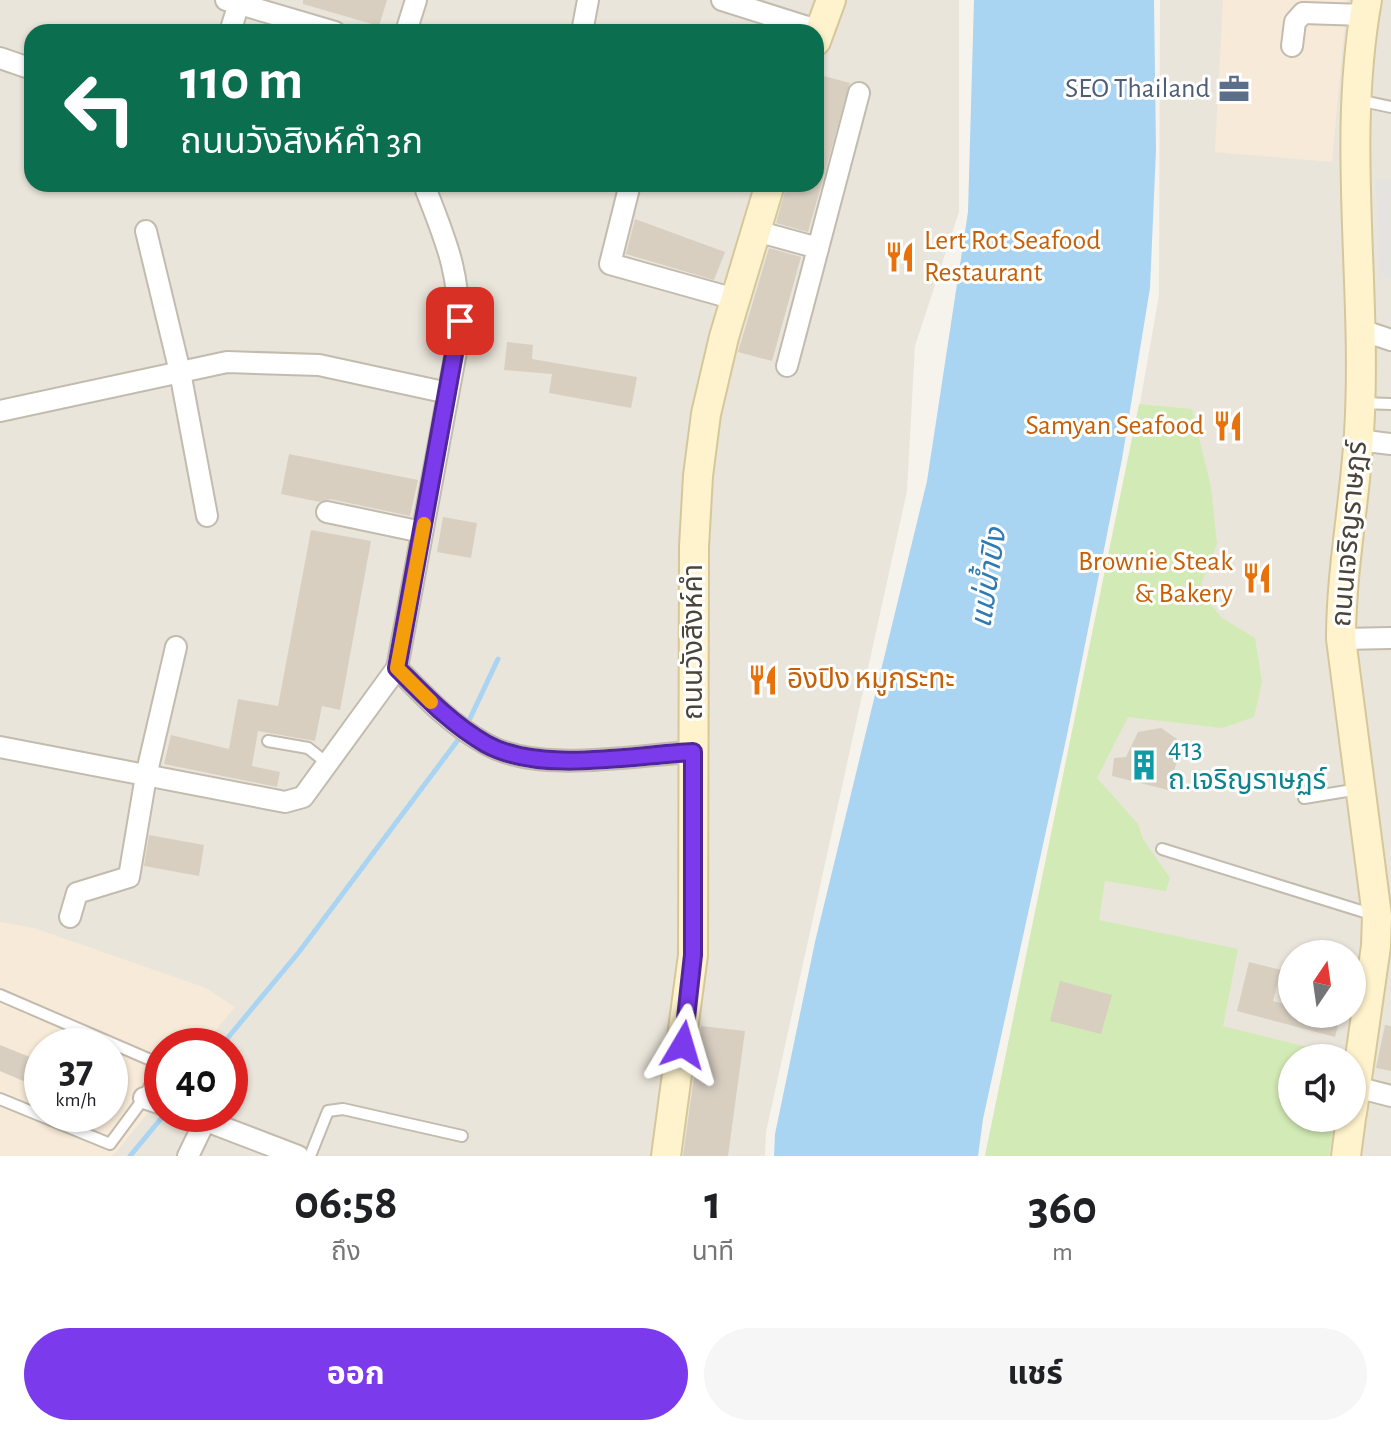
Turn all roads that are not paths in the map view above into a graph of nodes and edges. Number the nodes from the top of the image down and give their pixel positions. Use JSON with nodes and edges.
{"nodes":[{"id":1,"x":416,"y":0,"type":"edge"},
{"id":2,"x":588,"y":0,"type":"edge"},
{"id":3,"x":722,"y":0,"type":"edge"},
{"id":4,"x":831,"y":0,"type":"edge"},
{"id":5,"x":235,"y":1,"type":"edge"},
{"id":6,"x":1366,"y":8,"type":"edge"},
{"id":7,"x":231,"y":24,"type":"edge"},
{"id":8,"x":309,"y":24,"type":"edge"},
{"id":9,"x":408,"y":24,"type":"edge"},
{"id":10,"x":584,"y":24,"type":"edge"},
{"id":11,"x":786,"y":24,"type":"edge"},
{"id":12,"x":822,"y":24,"type":"edge"},
{"id":13,"x":1292,"y":46,"type":"dead end"},
{"id":14,"x":0,"y":58,"type":"edge"},
{"id":15,"x":24,"y":66,"type":"edge"},
{"id":16,"x":859,"y":93,"type":"dead end"},
{"id":17,"x":1357,"y":100,"type":"junction"},
{"id":18,"x":1391,"y":107,"type":"edge"},
{"id":19,"x":427,"y":192,"type":"edge"},
{"id":20,"x":628,"y":192,"type":"edge"},
{"id":21,"x":768,"y":192,"type":"edge"},
{"id":22,"x":146,"y":231,"type":"dead end"},
{"id":23,"x":756,"y":231,"type":"junction"},
{"id":24,"x":818,"y":248,"type":"junction"},
{"id":25,"x":735,"y":299,"type":"junction"},
{"id":26,"x":1358,"y":329,"type":"junction"},
{"id":27,"x":1391,"y":340,"type":"edge"},
{"id":28,"x":787,"y":366,"type":"dead end"},
{"id":29,"x":180,"y":372,"type":"junction"},
{"id":30,"x":448,"y":393,"type":"junction"},
{"id":31,"x":1359,"y":402,"type":"junction"},
{"id":32,"x":1391,"y":404,"type":"edge"},
{"id":33,"x":0,"y":411,"type":"edge"},
{"id":34,"x":1358,"y":440,"type":"junction"},
{"id":35,"x":1391,"y":444,"type":"edge"},
{"id":36,"x":327,"y":512,"type":"dead end"},
{"id":37,"x":207,"y":516,"type":"dead end"},
{"id":38,"x":422,"y":532,"type":"junction"},
{"id":39,"x":1391,"y":638,"type":"edge"},
{"id":40,"x":1341,"y":639,"type":"junction"},
{"id":41,"x":176,"y":647,"type":"dead end"},
{"id":42,"x":397,"y":668,"type":"junction"},
{"id":43,"x":268,"y":741,"type":"dead end"},
{"id":44,"x":693,"y":752,"type":"junction"},
{"id":45,"x":1,"y":753,"type":"edge"},
{"id":46,"x":327,"y":763,"type":"junction"},
{"id":47,"x":146,"y":776,"type":"junction"},
{"id":48,"x":1361,"y":789,"type":"junction"},
{"id":49,"x":1304,"y":798,"type":"dead end"},
{"id":50,"x":1162,"y":849,"type":"dead end"},
{"id":51,"x":1377,"y":916,"type":"junction"},
{"id":52,"x":70,"y":917,"type":"dead end"},
{"id":53,"x":1384,"y":948,"type":"edge"},
{"id":54,"x":0,"y":995,"type":"edge"},
{"id":55,"x":1365,"y":1044,"type":"edge"},
{"id":56,"x":144,"y":1057,"type":"edge"},
{"id":57,"x":1391,"y":1096,"type":"edge"},
{"id":58,"x":0,"y":1099,"type":"edge"},
{"id":59,"x":1366,"y":1103,"type":"edge"},
{"id":60,"x":144,"y":1110,"type":"edge"},
{"id":61,"x":193,"y":1132,"type":"edge"},
{"id":62,"x":236,"y":1132,"type":"edge"},
{"id":63,"x":1349,"y":1132,"type":"edge"},
{"id":64,"x":462,"y":1136,"type":"dead end"},
{"id":65,"x":298,"y":1155,"type":"edge"},
{"id":66,"x":188,"y":1156,"type":"edge"},
{"id":67,"x":666,"y":1156,"type":"edge"},
{"id":68,"x":1346,"y":1156,"type":"edge"}],
"edges":[{"from":1,"to":9,"type":"street"},
{"from":2,"to":10,"type":"street"},
{"from":3,"to":11,"type":"street"},
{"from":4,"to":12,"type":"main road"},
{"from":5,"to":7,"type":"street"},
{"from":5,"to":8,"type":"street"},
{"from":6,"to":13,"type":"street"},
{"from":6,"to":17,"type":"main road","name":"ถนนเจริญราษฎร์"},
{"from":14,"to":15,"type":"street"},
{"from":16,"to":24,"type":"street"},
{"from":17,"to":18,"type":"lane"},
{"from":17,"to":26,"type":"main road","name":"ถนนเจริญราษฎร์"},
{"from":19,"to":30,"type":"street"},
{"from":20,"to":25,"type":"street"},
{"from":21,"to":23,"type":"main road","name":"ถนนวังสิงห์คำ"},
{"from":22,"to":29,"type":"street"},
{"from":23,"to":24,"type":"street"},
{"from":23,"to":25,"type":"main road","name":"ถนนวังสิงห์คำ"},
{"from":24,"to":28,"type":"street"},
{"from":25,"to":44,"type":"main road","name":"ถนนวังสิงห์คำ"},
{"from":26,"to":27,"type":"street"},
{"from":26,"to":31,"type":"main road","name":"ถนนเจริญราษฎร์"},
{"from":29,"to":30,"type":"street"},
{"from":29,"to":33,"type":"street"},
{"from":29,"to":37,"type":"street"},
{"from":30,"to":38,"type":"street"},
{"from":31,"to":32,"type":"lane"},
{"from":31,"to":34,"type":"main road","name":"ถนนเจริญราษฎร์"},
{"from":34,"to":35,"type":"street"},
{"from":34,"to":40,"type":"main road","name":"ถนนเจริญราษฎร์"},
{"from":36,"to":38,"type":"street"},
{"from":38,"to":42,"type":"street"},
{"from":39,"to":40,"type":"street"},
{"from":40,"to":48,"type":"main road","name":"ถนนเจริญราษฎร์"},
{"from":41,"to":47,"type":"street"},
{"from":42,"to":44,"type":"street"},
{"from":42,"to":46,"type":"street"},
{"from":43,"to":46,"type":"lane"},
{"from":44,"to":67,"type":"main road","name":"ถนนวังสิงห์คำ"},
{"from":45,"to":47,"type":"street"},
{"from":46,"to":47,"type":"street"},
{"from":47,"to":52,"type":"street"},
{"from":48,"to":49,"type":"lane"},
{"from":48,"to":51,"type":"main road","name":"ถนนเจริญราษฎร์"},
{"from":50,"to":51,"type":"lane"},
{"from":51,"to":53,"type":"main road","name":"ถนนเจริญราษฎร์"},
{"from":53,"to":55,"type":"main road","name":"ถนนเจริญราษฎร์"},
{"from":54,"to":56,"type":"lane"},
{"from":57,"to":59,"type":"street"},
{"from":58,"to":60,"type":"lane"},
{"from":61,"to":66,"type":"street"},
{"from":62,"to":65,"type":"street"},
{"from":63,"to":68,"type":"main road","name":"ถนนเจริญราษฎร์"},
{"from":64,"to":65,"type":"lane"}]}
